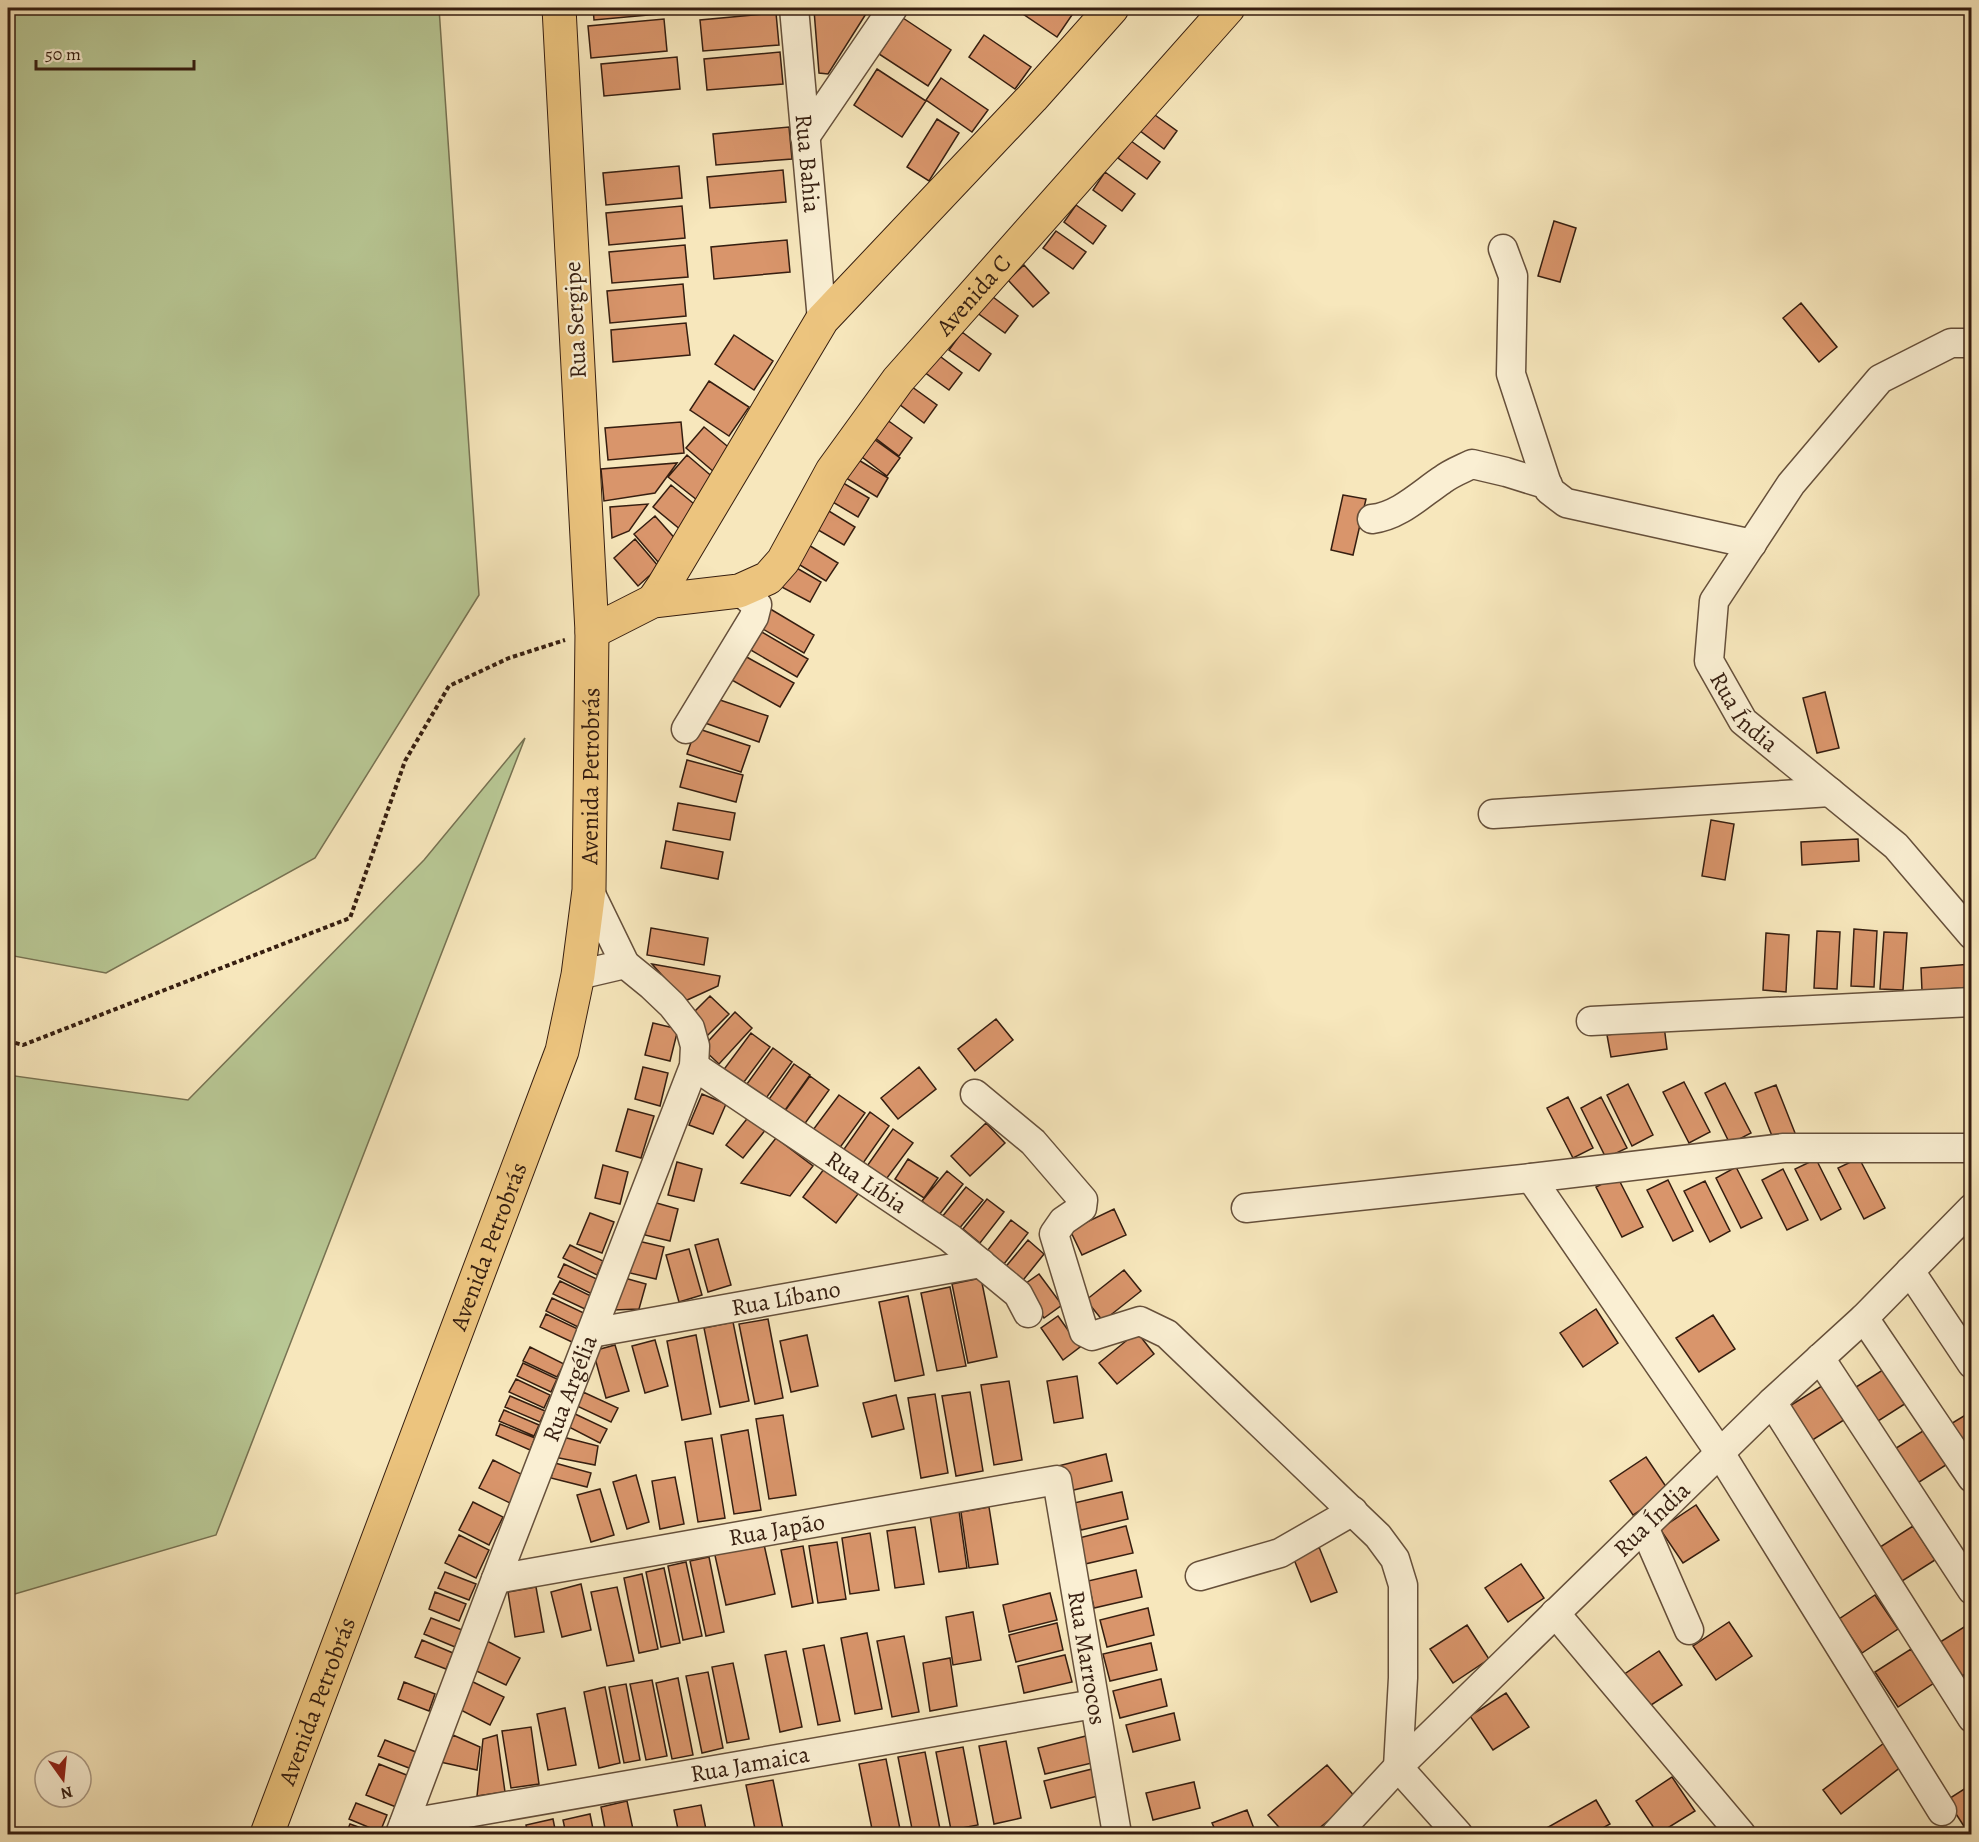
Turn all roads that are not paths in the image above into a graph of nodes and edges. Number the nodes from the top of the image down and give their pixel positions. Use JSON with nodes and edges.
{"nodes":[{"id":1,"x":559,"y":8,"type":"edge"},
{"id":2,"x":794,"y":8,"type":"edge"},
{"id":3,"x":893,"y":8,"type":"edge"},
{"id":4,"x":1112,"y":8,"type":"edge"},
{"id":5,"x":1228,"y":8,"type":"edge"},
{"id":6,"x":805,"y":137,"type":"junction"},
{"id":7,"x":1503,"y":249,"type":"dead end"},
{"id":8,"x":822,"y":320,"type":"junction"},
{"id":9,"x":1971,"y":343,"type":"edge"},
{"id":10,"x":1548,"y":485,"type":"junction"},
{"id":11,"x":1372,"y":519,"type":"dead end"},
{"id":12,"x":1752,"y":544,"type":"junction"},
{"id":13,"x":739,"y":591,"type":"junction"},
{"id":14,"x":653,"y":601,"type":"junction"},
{"id":15,"x":592,"y":632,"type":"junction"},
{"id":16,"x":686,"y":729,"type":"dead end"},
{"id":17,"x":1830,"y":792,"type":"junction"},
{"id":18,"x":1493,"y":814,"type":"dead end"},
{"id":19,"x":589,"y":890,"type":"junction"},
{"id":20,"x":1971,"y":935,"type":"edge"},
{"id":21,"x":625,"y":964,"type":"junction"},
{"id":22,"x":578,"y":975,"type":"junction"},
{"id":23,"x":1971,"y":1002,"type":"edge"},
{"id":24,"x":1591,"y":1021,"type":"dead end"},
{"id":25,"x":694,"y":1066,"type":"junction"},
{"id":26,"x":975,"y":1094,"type":"dead end"},
{"id":27,"x":1971,"y":1148,"type":"edge"},
{"id":28,"x":1531,"y":1178,"type":"junction"},
{"id":29,"x":1246,"y":1208,"type":"dead end"},
{"id":30,"x":1971,"y":1208,"type":"edge"},
{"id":31,"x":981,"y":1263,"type":"junction"},
{"id":32,"x":1910,"y":1271,"type":"junction"},
{"id":33,"x":1028,"y":1313,"type":"dead end"},
{"id":34,"x":1864,"y":1318,"type":"junction"},
{"id":35,"x":591,"y":1334,"type":"junction"},
{"id":36,"x":1820,"y":1358,"type":"junction"},
{"id":37,"x":1971,"y":1364,"type":"edge"},
{"id":38,"x":1772,"y":1402,"type":"junction"},
{"id":39,"x":1720,"y":1453,"type":"junction"},
{"id":40,"x":1971,"y":1478,"type":"edge"},
{"id":41,"x":1057,"y":1480,"type":"joint"},
{"id":42,"x":1353,"y":1511,"type":"junction"},
{"id":43,"x":1644,"y":1527,"type":"junction"},
{"id":44,"x":1200,"y":1576,"type":"dead end"},
{"id":45,"x":496,"y":1579,"type":"junction"},
{"id":46,"x":1971,"y":1590,"type":"edge"},
{"id":47,"x":1555,"y":1613,"type":"junction"},
{"id":48,"x":1689,"y":1630,"type":"dead end"},
{"id":49,"x":1094,"y":1704,"type":"junction"},
{"id":50,"x":1971,"y":1718,"type":"edge"},
{"id":51,"x":1398,"y":1767,"type":"junction"},
{"id":52,"x":1942,"y":1811,"type":"dead end"},
{"id":53,"x":402,"y":1829,"type":"edge"},
{"id":54,"x":267,"y":1834,"type":"edge"},
{"id":55,"x":1117,"y":1834,"type":"edge"},
{"id":56,"x":1336,"y":1834,"type":"edge"},
{"id":57,"x":1458,"y":1834,"type":"edge"},
{"id":58,"x":1741,"y":1834,"type":"edge"}],
"edges":[{"from":1,"to":15,"type":"main road","name":"Rua Sergipe"},
{"from":2,"to":6,"type":"street","name":"Rua Bahia"},
{"from":3,"to":6,"type":"street"},
{"from":4,"to":8,"type":"main road","name":"Avenida C"},
{"from":5,"to":13,"type":"main road","name":"Avenida C"},
{"from":6,"to":8,"type":"street","name":"Rua Bahia"},
{"from":7,"to":10,"type":"street"},
{"from":8,"to":14,"type":"main road","name":"Avenida C"},
{"from":9,"to":12,"type":"street","name":"Rua Índia"},
{"from":10,"to":11,"type":"street"},
{"from":10,"to":12,"type":"street"},
{"from":12,"to":17,"type":"street","name":"Rua Índia"},
{"from":13,"to":14,"type":"main road","name":"Avenida C"},
{"from":13,"to":16,"type":"street"},
{"from":14,"to":15,"type":"main road","name":"Avenida C"},
{"from":15,"to":19,"type":"main road","name":"Avenida Petrobrás"},
{"from":17,"to":18,"type":"street"},
{"from":17,"to":20,"type":"street","name":"Rua Índia"},
{"from":19,"to":21,"type":"street","name":"Rua Argélia"},
{"from":19,"to":22,"type":"main road","name":"Avenida Petrobrás"},
{"from":21,"to":22,"type":"street"},
{"from":21,"to":25,"type":"street","name":"Rua Argélia"},
{"from":22,"to":54,"type":"main road","name":"Avenida Petrobrás"},
{"from":23,"to":24,"type":"street"},
{"from":25,"to":31,"type":"street","name":"Rua Líbia"},
{"from":25,"to":35,"type":"street","name":"Rua Argélia"},
{"from":26,"to":42,"type":"street"},
{"from":27,"to":28,"type":"street"},
{"from":28,"to":29,"type":"street"},
{"from":28,"to":39,"type":"street"},
{"from":30,"to":32,"type":"street","name":"Rua Índia"},
{"from":31,"to":33,"type":"street","name":"Rua Líbia"},
{"from":31,"to":35,"type":"street","name":"Rua Líbano"},
{"from":32,"to":34,"type":"street","name":"Rua Índia"},
{"from":32,"to":37,"type":"street"},
{"from":34,"to":36,"type":"street","name":"Rua Índia"},
{"from":34,"to":40,"type":"street"},
{"from":35,"to":45,"type":"street","name":"Rua Argélia"},
{"from":36,"to":38,"type":"street","name":"Rua Índia"},
{"from":36,"to":46,"type":"street"},
{"from":38,"to":39,"type":"street","name":"Rua Índia"},
{"from":38,"to":50,"type":"street"},
{"from":39,"to":43,"type":"street","name":"Rua Índia"},
{"from":39,"to":52,"type":"street"},
{"from":41,"to":45,"type":"street","name":"Rua Japão"},
{"from":41,"to":49,"type":"street","name":"Rua Marrocos"},
{"from":42,"to":44,"type":"street"},
{"from":42,"to":51,"type":"street"},
{"from":43,"to":47,"type":"street","name":"Rua Índia"},
{"from":43,"to":48,"type":"street"},
{"from":45,"to":53,"type":"street","name":"Rua Argélia"},
{"from":47,"to":51,"type":"street","name":"Rua Índia"},
{"from":47,"to":58,"type":"street"},
{"from":49,"to":53,"type":"street","name":"Rua Jamaica"},
{"from":49,"to":55,"type":"street","name":"Rua Marrocos"},
{"from":51,"to":56,"type":"street","name":"Rua Índia"},
{"from":51,"to":57,"type":"street"}]}
